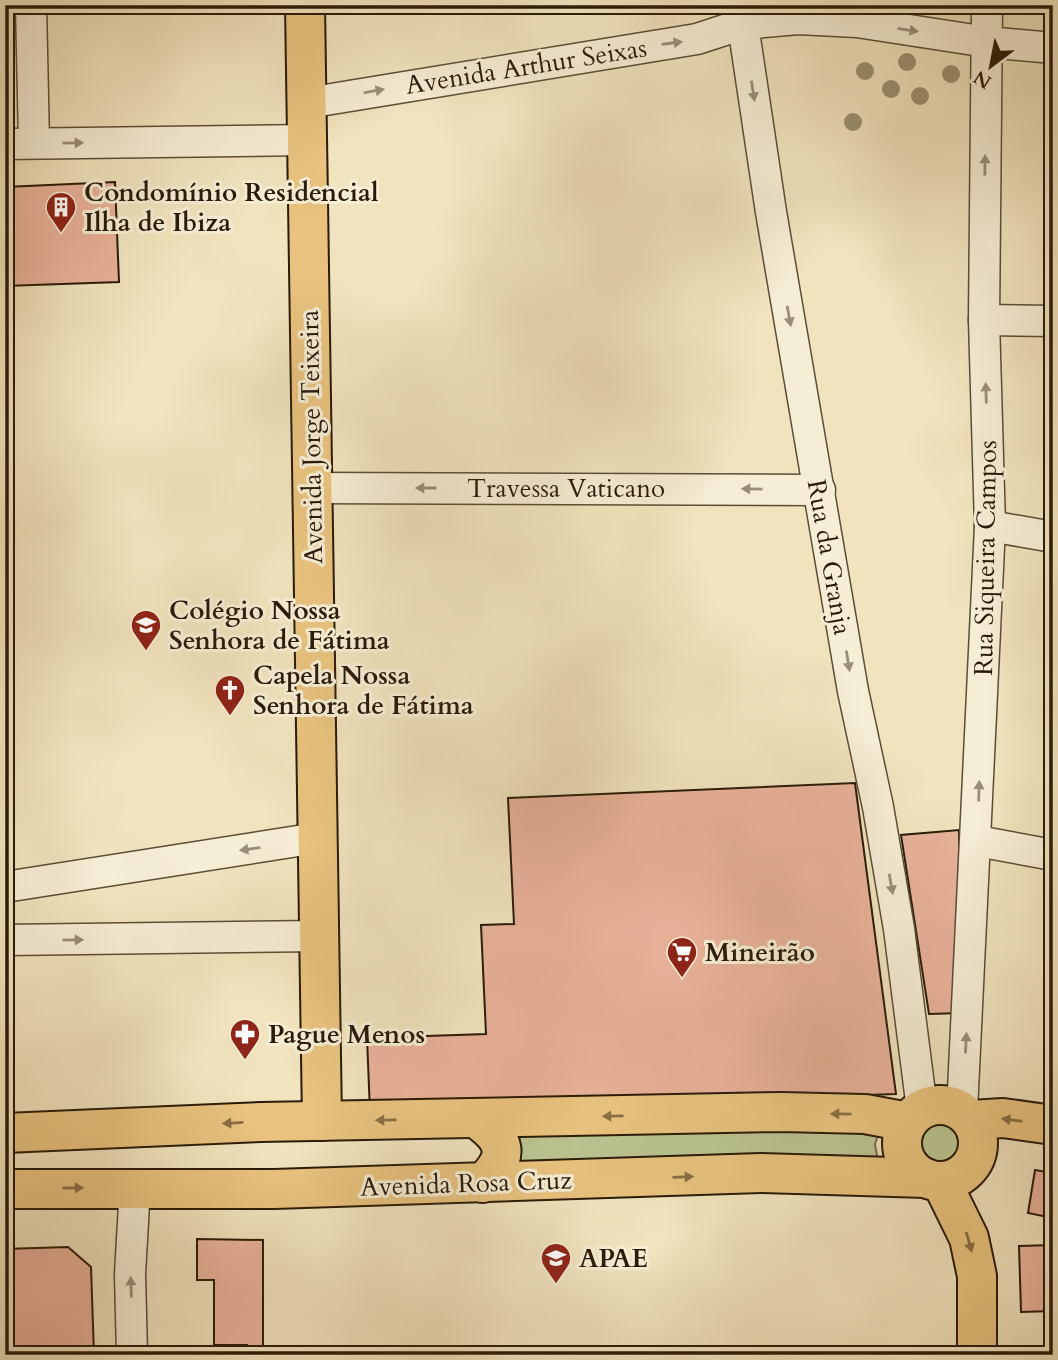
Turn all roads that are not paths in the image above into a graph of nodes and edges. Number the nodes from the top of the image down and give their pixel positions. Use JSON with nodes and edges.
{"nodes":[{"id":1,"x":31,"y":5,"type":"edge"},
{"id":2,"x":305,"y":5,"type":"edge"},
{"id":3,"x":987,"y":5,"type":"edge"},
{"id":4,"x":741,"y":15,"type":"edge"},
{"id":5,"x":987,"y":43,"type":"junction"},
{"id":6,"x":1053,"y":48,"type":"edge"},
{"id":7,"x":307,"y":103,"type":"junction"},
{"id":8,"x":308,"y":140,"type":"junction"},
{"id":9,"x":20,"y":144,"type":"edge"},
{"id":10,"x":984,"y":320,"type":"junction"},
{"id":11,"x":1053,"y":321,"type":"edge"},
{"id":12,"x":311,"y":488,"type":"junction"},
{"id":13,"x":820,"y":489,"type":"junction"},
{"id":14,"x":990,"y":526,"type":"junction"},
{"id":15,"x":1053,"y":537,"type":"edge"},
{"id":16,"x":317,"y":838,"type":"junction"},
{"id":17,"x":977,"y":841,"type":"junction"},
{"id":18,"x":1053,"y":855,"type":"edge"},
{"id":19,"x":5,"y":887,"type":"edge"},
{"id":20,"x":319,"y":936,"type":"junction"},
{"id":21,"x":5,"y":940,"type":"edge"},
{"id":22,"x":915,"y":1115,"type":"junction"},
{"id":23,"x":967,"y":1116,"type":"junction"},
{"id":24,"x":477,"y":1119,"type":"junction"},
{"id":25,"x":322,"y":1121,"type":"junction"},
{"id":26,"x":1053,"y":1125,"type":"edge"},
{"id":27,"x":5,"y":1133,"type":"edge"},
{"id":28,"x":933,"y":1180,"type":"junction"},
{"id":29,"x":484,"y":1183,"type":"junction"},
{"id":30,"x":135,"y":1187,"type":"junction"},
{"id":31,"x":5,"y":1189,"type":"edge"},
{"id":32,"x":132,"y":1355,"type":"edge"},
{"id":33,"x":977,"y":1355,"type":"edge"}],
"edges":[{"from":1,"to":9,"type":"street"},
{"from":2,"to":7,"type":"main road","name":"Avenida Jorge Teixeira"},
{"from":3,"to":5,"type":"street","name":"Rua Siqueira Campos"},
{"from":4,"to":5,"type":"street","name":"Avenida Arthur Seixas","one_way":true},
{"from":7,"to":4,"type":"street","name":"Avenida Arthur Seixas","one_way":true},
{"from":4,"to":13,"type":"street","name":"Rua da Granja","one_way":true},
{"from":5,"to":6,"type":"street","name":"Avenida Arthur Seixas"},
{"from":10,"to":5,"type":"street","name":"Rua Siqueira Campos","one_way":true},
{"from":7,"to":8,"type":"main road","name":"Avenida Jorge Teixeira"},
{"from":9,"to":8,"type":"street","one_way":true},
{"from":8,"to":12,"type":"main road","name":"Avenida Jorge Teixeira"},
{"from":10,"to":11,"type":"street"},
{"from":14,"to":10,"type":"street","name":"Rua Siqueira Campos","one_way":true},
{"from":13,"to":12,"type":"street","name":"Travessa Vaticano","one_way":true},
{"from":12,"to":16,"type":"main road","name":"Avenida Jorge Teixeira"},
{"from":13,"to":22,"type":"street","name":"Rua da Granja","one_way":true},
{"from":14,"to":15,"type":"street"},
{"from":17,"to":14,"type":"street","name":"Rua Siqueira Campos","one_way":true},
{"from":16,"to":19,"type":"street","one_way":true},
{"from":16,"to":20,"type":"main road","name":"Avenida Jorge Teixeira"},
{"from":17,"to":18,"type":"street"},
{"from":23,"to":17,"type":"street","name":"Rua Siqueira Campos","one_way":true},
{"from":21,"to":20,"type":"street","one_way":true},
{"from":20,"to":25,"type":"main road","name":"Avenida Jorge Teixeira"},
{"from":22,"to":23,"type":"main road"},
{"from":22,"to":24,"type":"main road","one_way":true},
{"from":22,"to":28,"type":"main road"},
{"from":26,"to":23,"type":"main road","one_way":true},
{"from":23,"to":28,"type":"main road"},
{"from":24,"to":25,"type":"main road","one_way":true},
{"from":24,"to":29,"type":"main road"},
{"from":25,"to":27,"type":"main road","one_way":true},
{"from":29,"to":28,"type":"main road","name":"Avenida Rosa Cruz","one_way":true},
{"from":28,"to":33,"type":"main road","one_way":true},
{"from":29,"to":30,"type":"main road","name":"Avenida Rosa Cruz"},
{"from":31,"to":30,"type":"main road","name":"Avenida Rosa Cruz","one_way":true},
{"from":32,"to":30,"type":"street","one_way":true}]}
